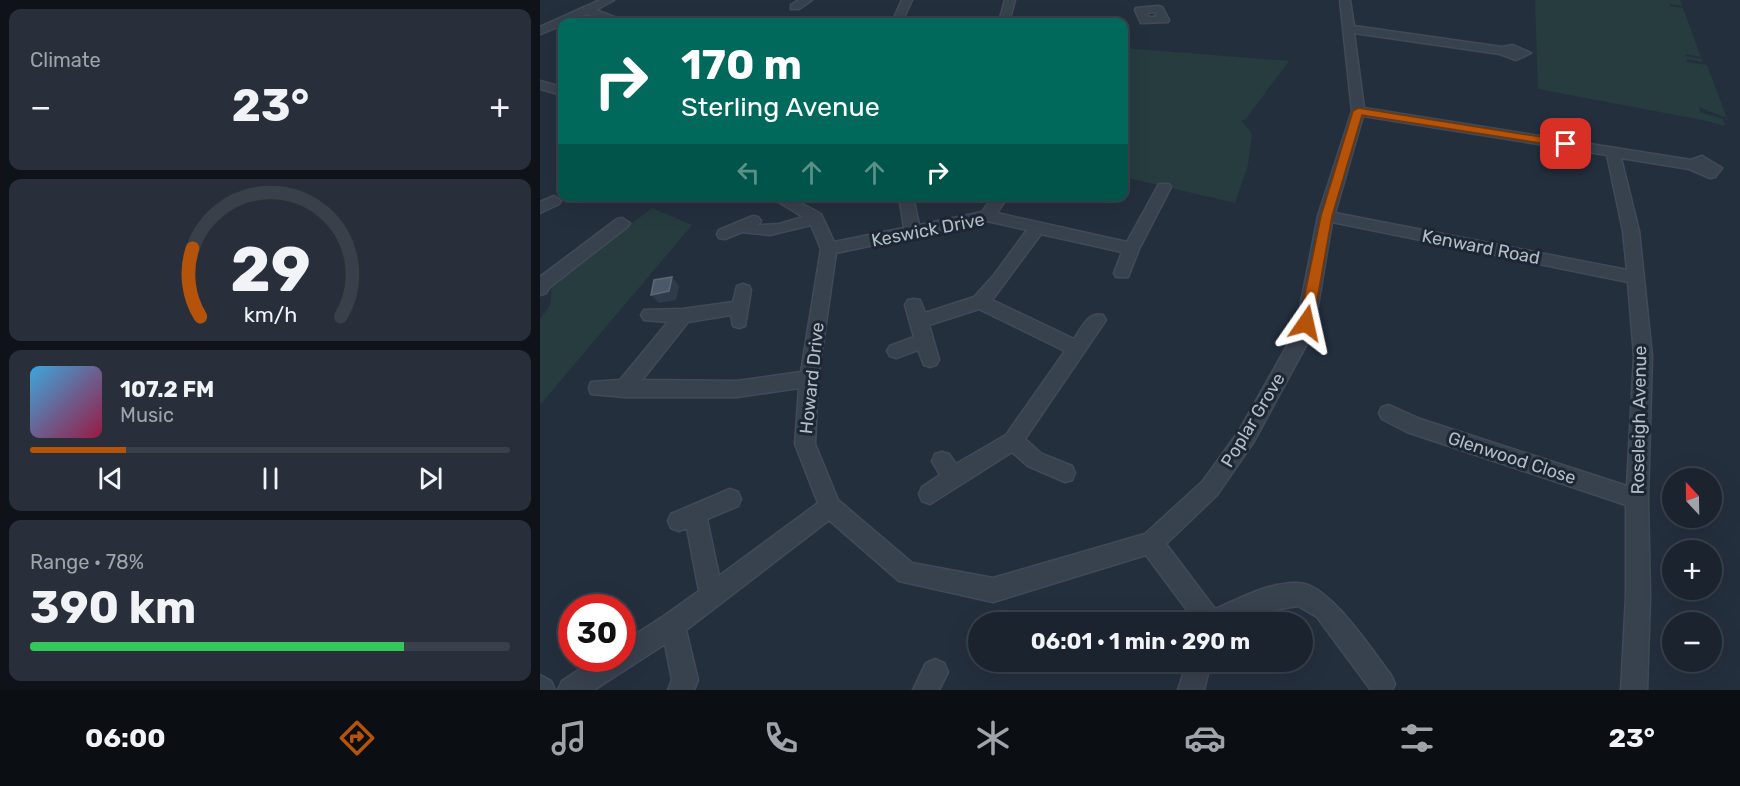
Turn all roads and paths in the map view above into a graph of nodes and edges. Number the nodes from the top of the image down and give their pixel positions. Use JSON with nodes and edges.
{"nodes":[{"id":1,"x":609,"y":0,"type":"edge"},
{"id":2,"x":907,"y":0,"type":"edge"},
{"id":3,"x":1010,"y":0,"type":"edge"},
{"id":4,"x":1345,"y":0,"type":"edge"},
{"id":5,"x":586,"y":10,"type":"junction"},
{"id":6,"x":568,"y":18,"type":"edge"},
{"id":7,"x":607,"y":18,"type":"edge"},
{"id":8,"x":899,"y":18,"type":"edge"},
{"id":9,"x":1005,"y":18,"type":"edge"},
{"id":10,"x":558,"y":23,"type":"edge"},
{"id":11,"x":1350,"y":29,"type":"junction"},
{"id":12,"x":540,"y":31,"type":"edge"},
{"id":13,"x":1502,"y":51,"type":"dead end"},
{"id":14,"x":540,"y":85,"type":"edge"},
{"id":15,"x":558,"y":90,"type":"edge"},
{"id":16,"x":1358,"y":111,"type":"junction"},
{"id":17,"x":1613,"y":152,"type":"junction"},
{"id":18,"x":1693,"y":165,"type":"dead end"},
{"id":19,"x":1164,"y":187,"type":"dead end"},
{"id":20,"x":785,"y":201,"type":"edge"},
{"id":21,"x":907,"y":201,"type":"edge"},
{"id":22,"x":998,"y":201,"type":"edge"},
{"id":23,"x":987,"y":216,"type":"junction"},
{"id":24,"x":1326,"y":216,"type":"junction"},
{"id":25,"x":816,"y":218,"type":"junction"},
{"id":26,"x":622,"y":223,"type":"dead end"},
{"id":27,"x":1038,"y":226,"type":"junction"},
{"id":28,"x":912,"y":232,"type":"junction"},
{"id":29,"x":725,"y":234,"type":"dead end"},
{"id":30,"x":829,"y":249,"type":"junction"},
{"id":31,"x":1131,"y":249,"type":"junction"},
{"id":32,"x":1122,"y":273,"type":"dead end"},
{"id":33,"x":1636,"y":278,"type":"junction"},
{"id":34,"x":540,"y":289,"type":"edge"},
{"id":35,"x":980,"y":302,"type":"junction"},
{"id":36,"x":741,"y":306,"type":"dead end"},
{"id":37,"x":650,"y":315,"type":"dead end"},
{"id":38,"x":683,"y":316,"type":"junction"},
{"id":39,"x":1097,"y":320,"type":"dead end"},
{"id":40,"x":926,"y":340,"type":"junction"},
{"id":41,"x":1077,"y":349,"type":"junction"},
{"id":42,"x":896,"y":351,"type":"dead end"},
{"id":43,"x":930,"y":360,"type":"dead end"},
{"id":44,"x":809,"y":380,"type":"junction"},
{"id":45,"x":598,"y":388,"type":"dead end"},
{"id":46,"x":624,"y":390,"type":"junction"},
{"id":47,"x":1389,"y":413,"type":"dead end"},
{"id":48,"x":1013,"y":441,"type":"junction"},
{"id":49,"x":1065,"y":473,"type":"dead end"},
{"id":50,"x":1210,"y":488,"type":"joint"},
{"id":51,"x":930,"y":494,"type":"dead end"},
{"id":52,"x":730,"y":500,"type":"dead end"},
{"id":53,"x":1637,"y":500,"type":"junction"},
{"id":54,"x":830,"y":507,"type":"junction"},
{"id":55,"x":1151,"y":543,"type":"junction"},
{"id":56,"x":712,"y":596,"type":"junction"},
{"id":57,"x":1204,"y":612,"type":"edge"},
{"id":58,"x":1235,"y":612,"type":"edge"},
{"id":59,"x":673,"y":625,"type":"junction"},
{"id":60,"x":636,"y":648,"type":"edge"},
{"id":61,"x":599,"y":672,"type":"edge"},
{"id":62,"x":1196,"y":672,"type":"edge"},
{"id":63,"x":1382,"y":684,"type":"dead end"},
{"id":64,"x":571,"y":690,"type":"edge"},
{"id":65,"x":681,"y":690,"type":"edge"},
{"id":66,"x":1191,"y":690,"type":"edge"},
{"id":67,"x":1634,"y":690,"type":"edge"}],
"edges":[{"from":1,"to":5,"type":"street"},
{"from":2,"to":8,"type":"street"},
{"from":3,"to":9,"type":"street"},
{"from":4,"to":11,"type":"street","name":"Poplar Grove"},
{"from":5,"to":6,"type":"street"},
{"from":5,"to":7,"type":"street"},
{"from":10,"to":12,"type":"street"},
{"from":11,"to":13,"type":"street"},
{"from":11,"to":16,"type":"street","name":"Poplar Grove"},
{"from":14,"to":15,"type":"street"},
{"from":16,"to":17,"type":"street"},
{"from":16,"to":24,"type":"street","name":"Poplar Grove"},
{"from":17,"to":18,"type":"street"},
{"from":17,"to":33,"type":"street","name":"Roseleigh Avenue"},
{"from":19,"to":31,"type":"street"},
{"from":20,"to":25,"type":"street"},
{"from":21,"to":28,"type":"street"},
{"from":22,"to":23,"type":"street"},
{"from":23,"to":27,"type":"street","name":"Keswick Drive"},
{"from":23,"to":28,"type":"street","name":"Keswick Drive"},
{"from":24,"to":33,"type":"street","name":"Kenward Road"},
{"from":24,"to":50,"type":"street","name":"Poplar Grove"},
{"from":25,"to":29,"type":"street"},
{"from":25,"to":30,"type":"street"},
{"from":26,"to":34,"type":"street"},
{"from":27,"to":31,"type":"street","name":"Keswick Drive"},
{"from":27,"to":35,"type":"street"},
{"from":28,"to":30,"type":"street","name":"Keswick Drive"},
{"from":30,"to":44,"type":"street","name":"Howard Drive"},
{"from":31,"to":32,"type":"street"},
{"from":33,"to":53,"type":"street","name":"Roseleigh Avenue"},
{"from":35,"to":40,"type":"street"},
{"from":35,"to":41,"type":"street"},
{"from":36,"to":38,"type":"street"},
{"from":37,"to":38,"type":"street"},
{"from":38,"to":46,"type":"street"},
{"from":39,"to":41,"type":"street"},
{"from":40,"to":42,"type":"street"},
{"from":40,"to":43,"type":"street"},
{"from":41,"to":48,"type":"street"},
{"from":44,"to":46,"type":"street"},
{"from":44,"to":54,"type":"street","name":"Howard Drive"},
{"from":45,"to":46,"type":"street"},
{"from":47,"to":53,"type":"street","name":"Glenwood Close"},
{"from":48,"to":49,"type":"street"},
{"from":48,"to":51,"type":"street"},
{"from":50,"to":55,"type":"street","name":"Howard Drive"},
{"from":52,"to":56,"type":"street"},
{"from":53,"to":67,"type":"street","name":"Roseleigh Avenue"},
{"from":54,"to":55,"type":"street","name":"Howard Drive"},
{"from":54,"to":56,"type":"street"},
{"from":55,"to":57,"type":"street"},
{"from":56,"to":59,"type":"street"},
{"from":58,"to":63,"type":"street"},
{"from":59,"to":60,"type":"street"},
{"from":59,"to":65,"type":"street"},
{"from":61,"to":64,"type":"street"},
{"from":62,"to":66,"type":"street"}]}
